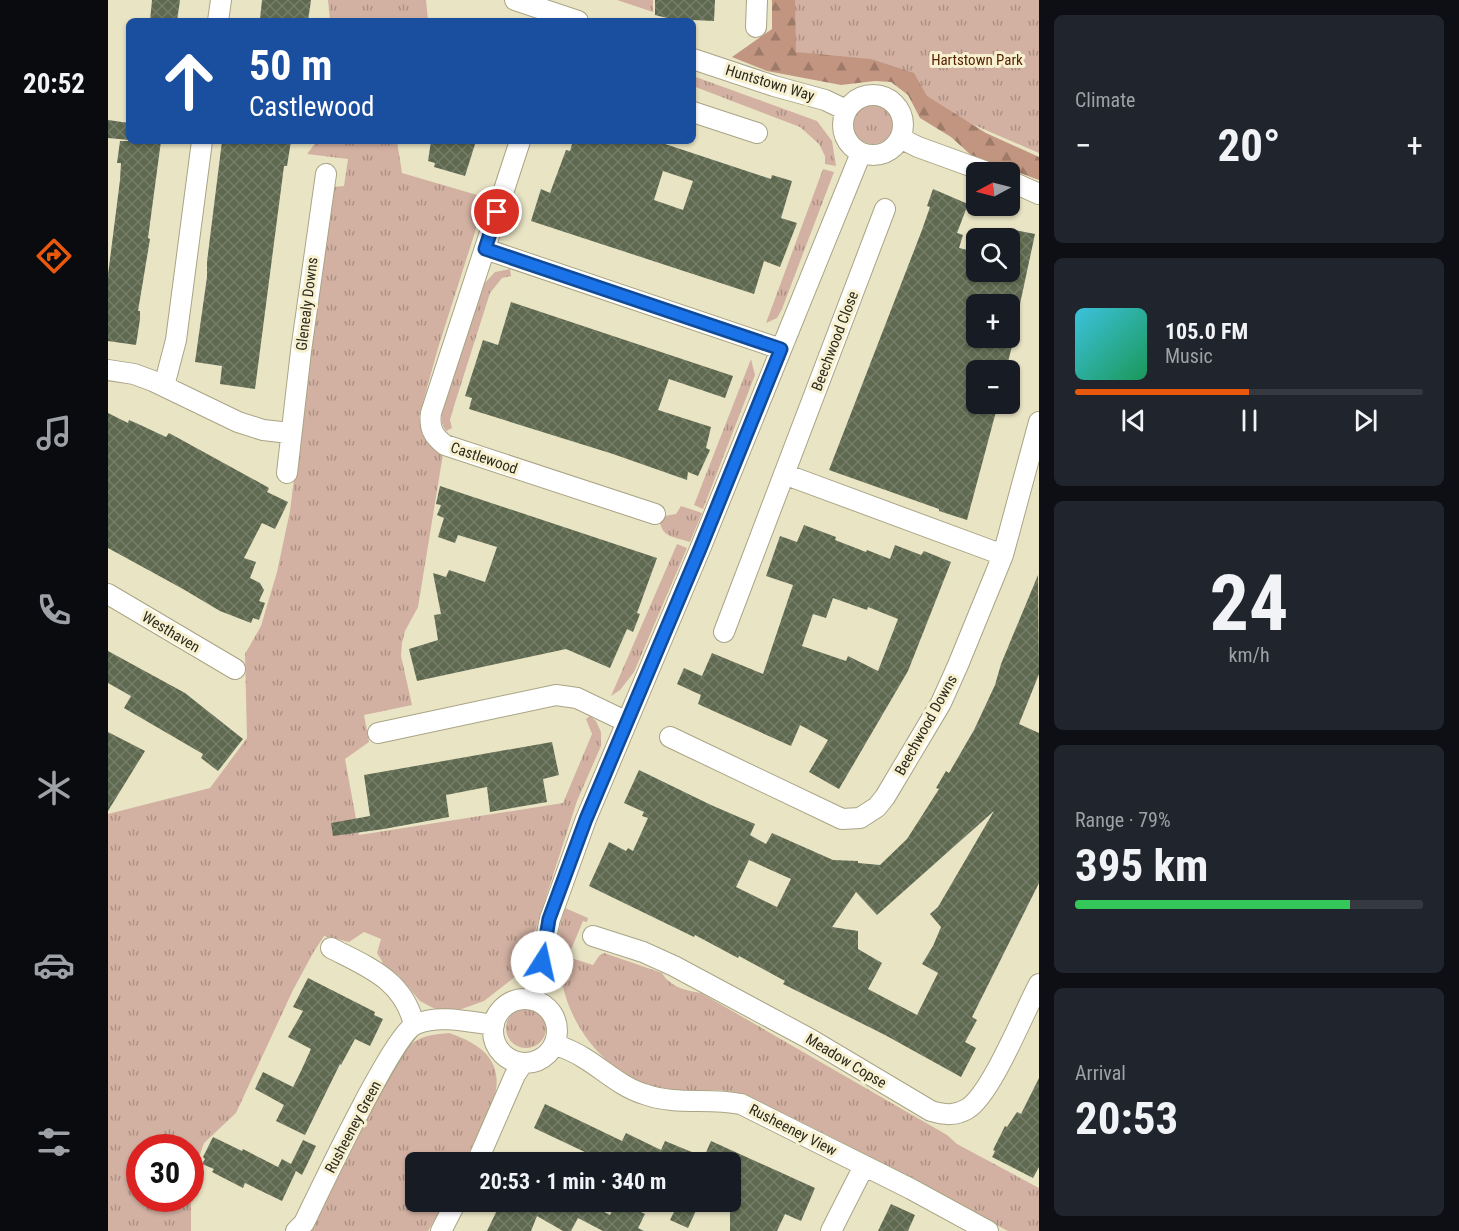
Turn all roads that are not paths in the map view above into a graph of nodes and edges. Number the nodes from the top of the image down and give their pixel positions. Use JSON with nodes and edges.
{"nodes":[{"id":1,"x":221,"y":0,"type":"edge"},
{"id":2,"x":515,"y":0,"type":"edge"},
{"id":3,"x":758,"y":0,"type":"edge"},
{"id":4,"x":218,"y":18,"type":"edge"},
{"id":5,"x":569,"y":18,"type":"edge"},
{"id":6,"x":756,"y":27,"type":"dead end"},
{"id":7,"x":696,"y":60,"type":"edge"},
{"id":8,"x":846,"y":110,"type":"junction"},
{"id":9,"x":696,"y":113,"type":"edge"},
{"id":10,"x":757,"y":133,"type":"dead end"},
{"id":11,"x":900,"y":138,"type":"junction"},
{"id":12,"x":202,"y":144,"type":"edge"},
{"id":13,"x":519,"y":144,"type":"edge"},
{"id":14,"x":861,"y":153,"type":"junction"},
{"id":15,"x":966,"y":164,"type":"edge"},
{"id":16,"x":326,"y":174,"type":"dead end"},
{"id":17,"x":1020,"y":185,"type":"edge"},
{"id":18,"x":1039,"y":194,"type":"edge"},
{"id":19,"x":885,"y":208,"type":"dead end"},
{"id":20,"x":485,"y":249,"type":"junction"},
{"id":21,"x":781,"y":349,"type":"junction"},
{"id":22,"x":108,"y":370,"type":"edge"},
{"id":23,"x":164,"y":386,"type":"junction"},
{"id":24,"x":1039,"y":422,"type":"edge"},
{"id":25,"x":291,"y":433,"type":"junction"},
{"id":26,"x":287,"y":473,"type":"dead end"},
{"id":27,"x":784,"y":474,"type":"junction"},
{"id":28,"x":655,"y":514,"type":"dead end"},
{"id":29,"x":1003,"y":555,"type":"junction"},
{"id":30,"x":108,"y":594,"type":"edge"},
{"id":31,"x":724,"y":632,"type":"dead end"},
{"id":32,"x":235,"y":669,"type":"dead end"},
{"id":33,"x":627,"y":722,"type":"junction"},
{"id":34,"x":378,"y":733,"type":"dead end"},
{"id":35,"x":670,"y":737,"type":"dead end"},
{"id":36,"x":593,"y":936,"type":"dead end"},
{"id":37,"x":331,"y":948,"type":"dead end"},
{"id":38,"x":1039,"y":984,"type":"edge"},
{"id":39,"x":533,"y":999,"type":"junction"},
{"id":40,"x":414,"y":1025,"type":"junction"},
{"id":41,"x":494,"y":1025,"type":"junction"},
{"id":42,"x":554,"y":1044,"type":"junction"},
{"id":43,"x":523,"y":1063,"type":"junction"},
{"id":44,"x":481,"y":1152,"type":"edge"},
{"id":45,"x":864,"y":1166,"type":"junction"},
{"id":46,"x":451,"y":1212,"type":"edge"},
{"id":47,"x":296,"y":1231,"type":"edge"},
{"id":48,"x":441,"y":1231,"type":"edge"},
{"id":49,"x":831,"y":1231,"type":"edge"},
{"id":50,"x":988,"y":1231,"type":"edge"}],
"edges":[{"from":1,"to":4,"type":"street"},
{"from":2,"to":5,"type":"street"},
{"from":3,"to":6,"type":"street"},
{"from":7,"to":8,"type":"street","name":"Huntstown Way"},
{"from":8,"to":11,"type":"street"},
{"from":8,"to":14,"type":"street"},
{"from":9,"to":10,"type":"street"},
{"from":11,"to":14,"type":"street"},
{"from":11,"to":15,"type":"street"},
{"from":12,"to":23,"type":"street"},
{"from":13,"to":20,"type":"street","name":"Castlewood"},
{"from":14,"to":21,"type":"street"},
{"from":16,"to":25,"type":"street","name":"Glenealy Downs"},
{"from":17,"to":18,"type":"street"},
{"from":19,"to":27,"type":"street","name":"Beechwood Close"},
{"from":20,"to":21,"type":"street"},
{"from":20,"to":28,"type":"street","name":"Castlewood"},
{"from":21,"to":33,"type":"street"},
{"from":22,"to":23,"type":"street"},
{"from":23,"to":25,"type":"street"},
{"from":24,"to":29,"type":"street","name":"Beechwood Downs"},
{"from":25,"to":26,"type":"street","name":"Glenealy Downs"},
{"from":27,"to":29,"type":"street"},
{"from":27,"to":31,"type":"street","name":"Beechwood Close"},
{"from":29,"to":35,"type":"street","name":"Beechwood Downs"},
{"from":30,"to":32,"type":"street","name":"Westhaven"},
{"from":33,"to":34,"type":"street"},
{"from":33,"to":39,"type":"street"},
{"from":36,"to":38,"type":"street","name":"Meadow Copse"},
{"from":37,"to":40,"type":"street"},
{"from":39,"to":41,"type":"street"},
{"from":39,"to":42,"type":"street"},
{"from":40,"to":41,"type":"street"},
{"from":40,"to":47,"type":"street","name":"Rusheeney Green"},
{"from":41,"to":43,"type":"street"},
{"from":42,"to":43,"type":"street"},
{"from":42,"to":45,"type":"street","name":"Rusheeney View"},
{"from":43,"to":44,"type":"street"},
{"from":45,"to":49,"type":"street"},
{"from":45,"to":50,"type":"street","name":"Rusheeney View"},
{"from":46,"to":48,"type":"street"}]}
